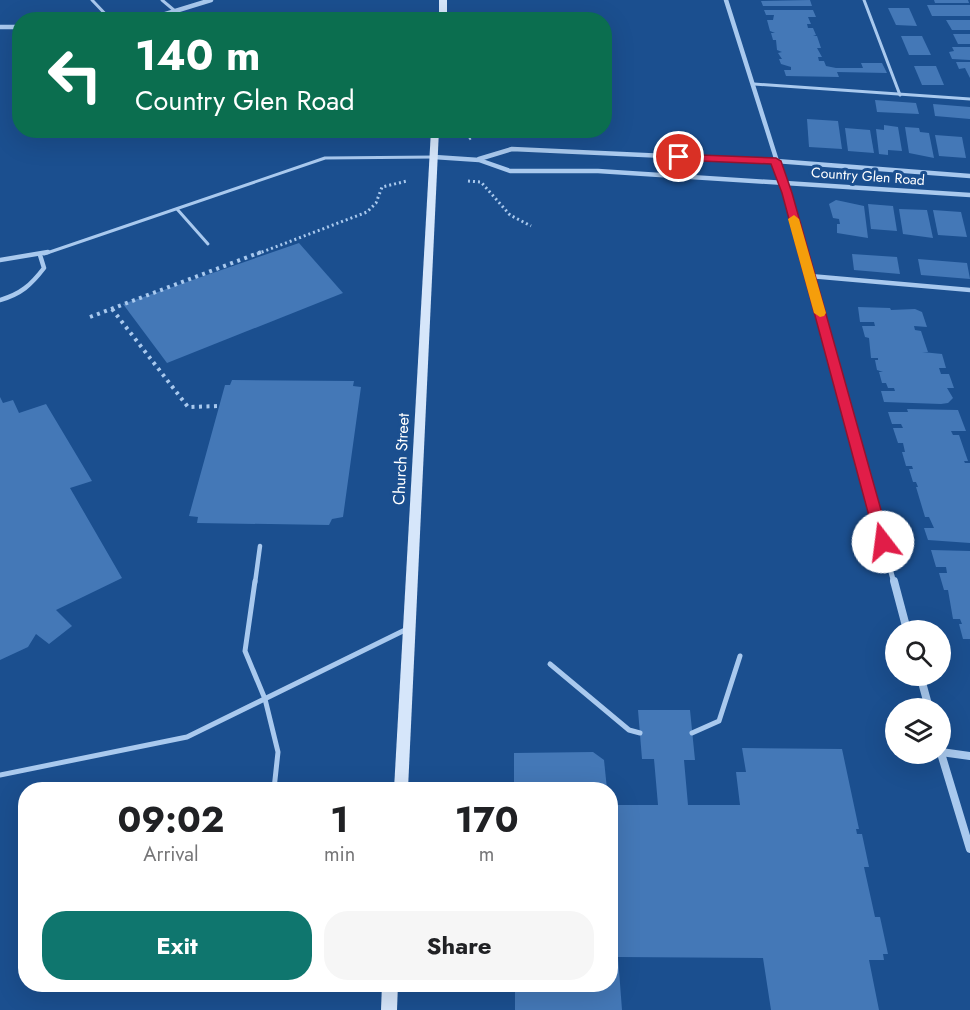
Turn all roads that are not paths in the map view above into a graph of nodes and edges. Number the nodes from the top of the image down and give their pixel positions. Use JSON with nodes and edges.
{"nodes":[{"id":1,"x":92,"y":0,"type":"edge"},
{"id":2,"x":162,"y":0,"type":"edge"},
{"id":3,"x":211,"y":0,"type":"edge"},
{"id":4,"x":726,"y":0,"type":"edge"},
{"id":5,"x":864,"y":0,"type":"edge"},
{"id":6,"x":175,"y":11,"type":"junction"},
{"id":7,"x":103,"y":12,"type":"edge"},
{"id":8,"x":172,"y":12,"type":"edge"},
{"id":9,"x":754,"y":84,"type":"junction"},
{"id":10,"x":900,"y":95,"type":"junction"},
{"id":11,"x":970,"y":99,"type":"edge"},
{"id":12,"x":435,"y":138,"type":"edge"},
{"id":13,"x":434,"y":157,"type":"junction"},
{"id":14,"x":478,"y":160,"type":"junction"},
{"id":15,"x":776,"y":161,"type":"junction"},
{"id":16,"x":970,"y":176,"type":"edge"},
{"id":17,"x":783,"y":182,"type":"junction"},
{"id":18,"x":970,"y":195,"type":"edge"},
{"id":19,"x":177,"y":209,"type":"junction"},
{"id":20,"x":208,"y":244,"type":"dead end"},
{"id":21,"x":40,"y":255,"type":"junction"},
{"id":22,"x":0,"y":260,"type":"edge"},
{"id":23,"x":810,"y":276,"type":"junction"},
{"id":24,"x":970,"y":290,"type":"edge"},
{"id":25,"x":0,"y":300,"type":"edge"},
{"id":26,"x":260,"y":546,"type":"dead end"},
{"id":27,"x":905,"y":620,"type":"edge"},
{"id":28,"x":410,"y":628,"type":"junction"},
{"id":29,"x":740,"y":656,"type":"dead end"},
{"id":30,"x":550,"y":664,"type":"dead end"},
{"id":31,"x":265,"y":699,"type":"junction"},
{"id":32,"x":640,"y":733,"type":"dead end"},
{"id":33,"x":692,"y":733,"type":"dead end"},
{"id":34,"x":951,"y":753,"type":"edge"},
{"id":35,"x":970,"y":756,"type":"edge"},
{"id":36,"x":945,"y":764,"type":"edge"},
{"id":37,"x":0,"y":775,"type":"edge"},
{"id":38,"x":275,"y":782,"type":"edge"},
{"id":39,"x":401,"y":782,"type":"edge"},
{"id":40,"x":970,"y":849,"type":"edge"},
{"id":41,"x":389,"y":992,"type":"edge"},
{"id":42,"x":388,"y":1010,"type":"edge"}],
"edges":[{"from":1,"to":7,"type":"lane"},
{"from":2,"to":6,"type":"lane"},
{"from":3,"to":6,"type":"street"},
{"from":4,"to":9,"type":"street"},
{"from":5,"to":10,"type":"lane"},
{"from":6,"to":8,"type":"street"},
{"from":9,"to":10,"type":"lane"},
{"from":9,"to":15,"type":"street"},
{"from":10,"to":11,"type":"lane"},
{"from":12,"to":13,"type":"street","name":"Church Street"},
{"from":13,"to":14,"type":"street","name":"Country Glen Road"},
{"from":13,"to":19,"type":"lane"},
{"from":13,"to":28,"type":"street","name":"Church Street"},
{"from":14,"to":15,"type":"street","name":"Country Glen Road"},
{"from":14,"to":17,"type":"street","name":"Country Glen Road"},
{"from":15,"to":16,"type":"street","name":"Country Glen Road"},
{"from":15,"to":17,"type":"street"},
{"from":17,"to":18,"type":"street","name":"Country Glen Road"},
{"from":17,"to":23,"type":"street"},
{"from":19,"to":20,"type":"lane"},
{"from":19,"to":21,"type":"lane"},
{"from":21,"to":22,"type":"lane"},
{"from":21,"to":25,"type":"lane"},
{"from":23,"to":24,"type":"lane"},
{"from":23,"to":27,"type":"street"},
{"from":26,"to":31,"type":"lane"},
{"from":28,"to":31,"type":"lane"},
{"from":28,"to":39,"type":"street","name":"Church Street"},
{"from":29,"to":33,"type":"lane"},
{"from":30,"to":32,"type":"lane"},
{"from":31,"to":37,"type":"lane"},
{"from":31,"to":38,"type":"lane"},
{"from":34,"to":35,"type":"street"},
{"from":36,"to":40,"type":"street"},
{"from":41,"to":42,"type":"street"}]}
